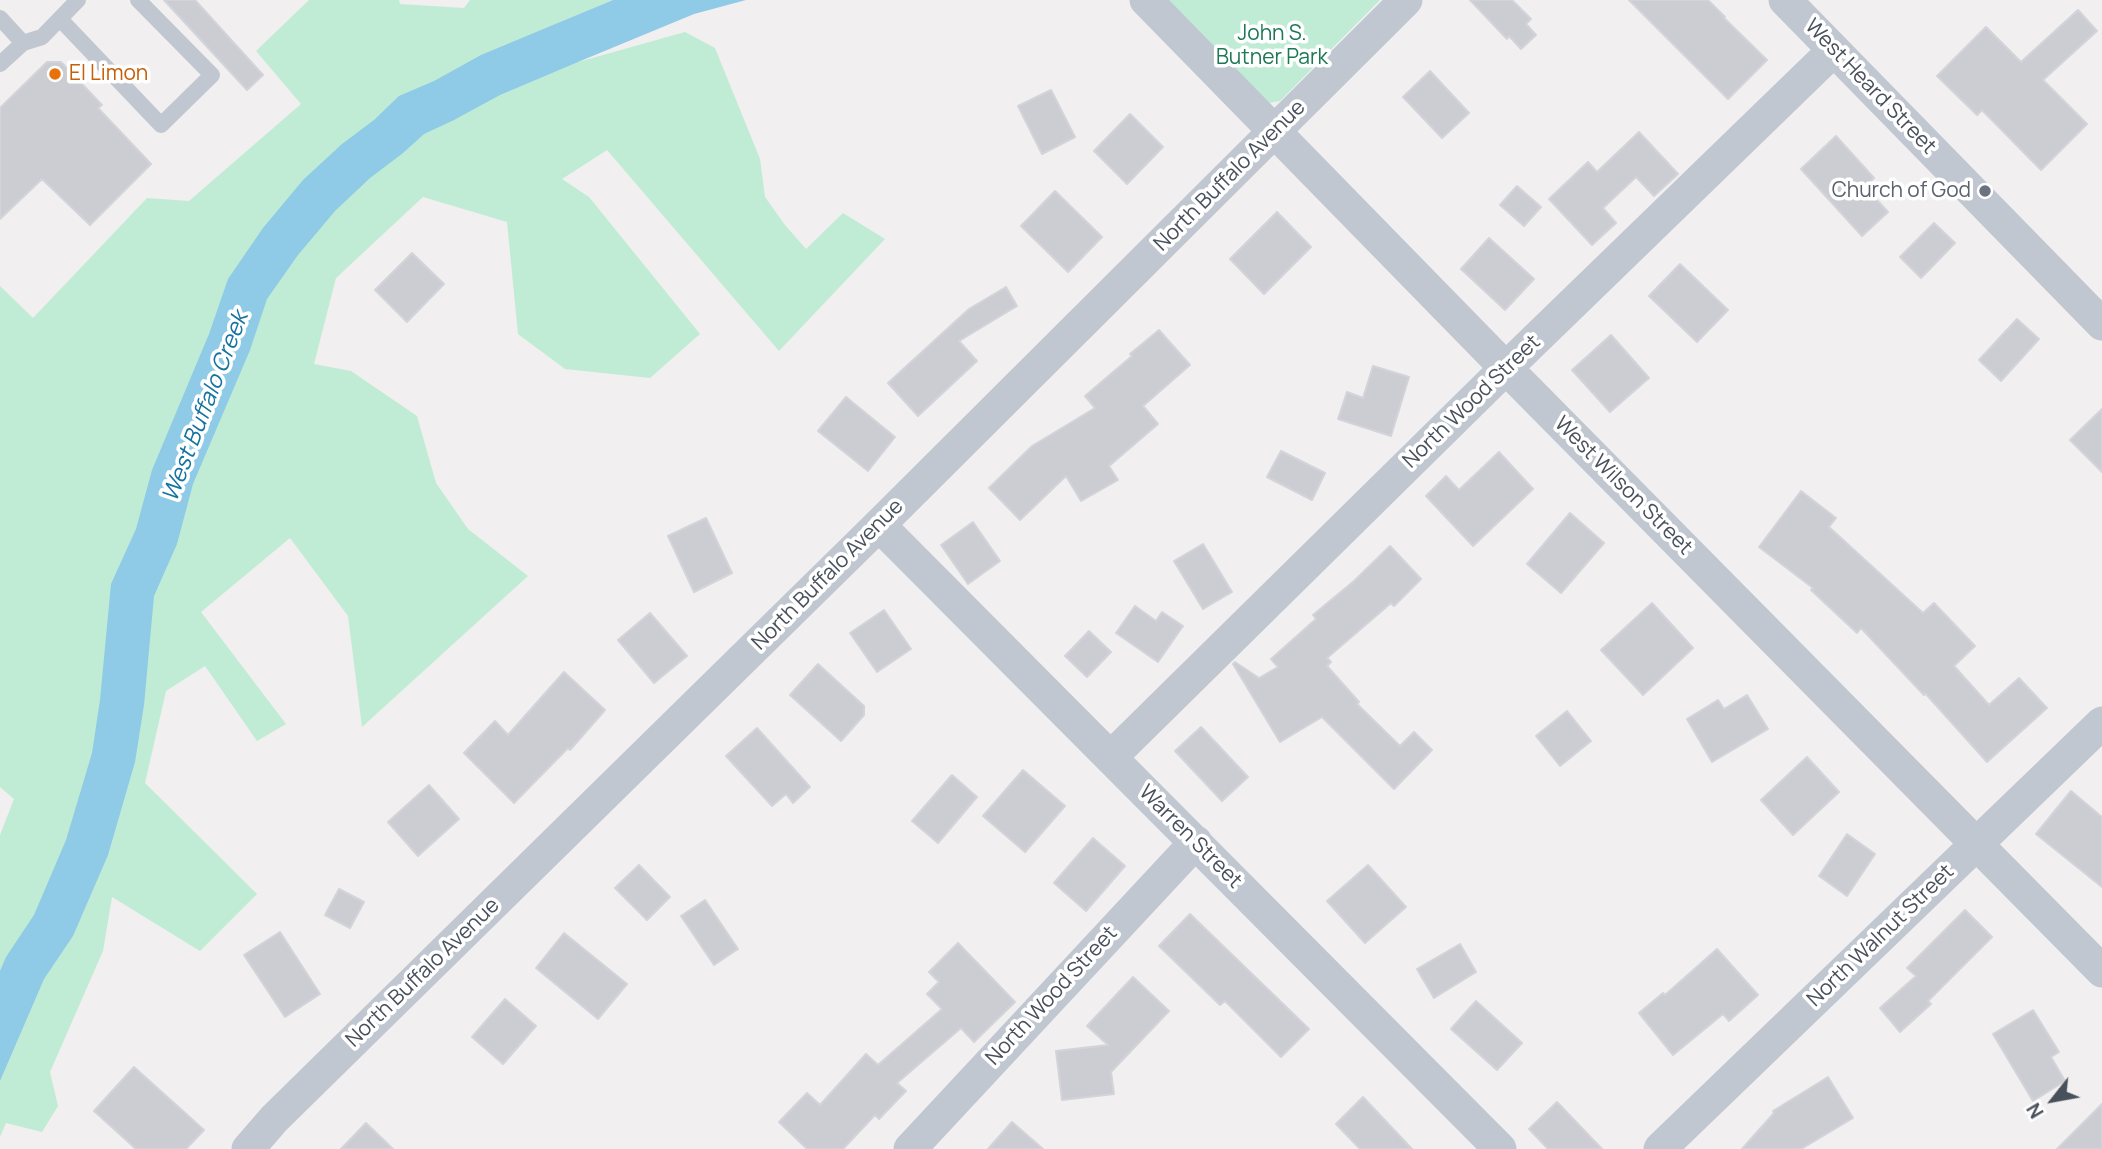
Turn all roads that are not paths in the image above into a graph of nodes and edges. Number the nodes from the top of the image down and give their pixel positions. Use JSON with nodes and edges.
{"nodes":[{"id":1,"x":78,"y":0,"type":"edge"},
{"id":2,"x":138,"y":0,"type":"edge"},
{"id":3,"x":1146,"y":0,"type":"edge"},
{"id":4,"x":1406,"y":0,"type":"edge"},
{"id":5,"x":1785,"y":0,"type":"edge"},
{"id":6,"x":0,"y":18,"type":"edge"},
{"id":7,"x":60,"y":19,"type":"junction"},
{"id":8,"x":23,"y":43,"type":"junction"},
{"id":9,"x":1834,"y":50,"type":"junction"},
{"id":10,"x":0,"y":64,"type":"edge"},
{"id":11,"x":1275,"y":132,"type":"junction"},
{"id":12,"x":2102,"y":324,"type":"edge"},
{"id":13,"x":1506,"y":368,"type":"junction"},
{"id":14,"x":879,"y":525,"type":"junction"},
{"id":15,"x":2102,"y":723,"type":"edge"},
{"id":16,"x":1111,"y":757,"type":"junction"},
{"id":17,"x":1196,"y":842,"type":"junction"},
{"id":18,"x":1976,"y":844,"type":"junction"},
{"id":19,"x":2102,"y":971,"type":"edge"},
{"id":20,"x":248,"y":1149,"type":"edge"},
{"id":21,"x":909,"y":1149,"type":"edge"},
{"id":22,"x":1500,"y":1149,"type":"edge"},
{"id":23,"x":1660,"y":1149,"type":"edge"}],
"edges":[{"from":1,"to":7,"type":"lane"},
{"from":2,"to":7,"type":"lane"},
{"from":3,"to":11,"type":"street","name":"West Wilson Street"},
{"from":4,"to":11,"type":"street","name":"North Buffalo Avenue"},
{"from":5,"to":9,"type":"street","name":"West Heard Street"},
{"from":6,"to":8,"type":"lane"},
{"from":7,"to":8,"type":"lane"},
{"from":8,"to":10,"type":"lane"},
{"from":9,"to":12,"type":"street","name":"West Heard Street"},
{"from":9,"to":13,"type":"street","name":"North Wood Street"},
{"from":11,"to":13,"type":"street","name":"West Wilson Street"},
{"from":11,"to":14,"type":"street","name":"North Buffalo Avenue"},
{"from":13,"to":16,"type":"street","name":"North Wood Street"},
{"from":13,"to":18,"type":"street","name":"West Wilson Street"},
{"from":14,"to":16,"type":"street","name":"Warren Street"},
{"from":14,"to":20,"type":"street","name":"North Buffalo Avenue"},
{"from":15,"to":18,"type":"street","name":"North Walnut Street"},
{"from":16,"to":17,"type":"street","name":"Warren Street"},
{"from":17,"to":21,"type":"street","name":"North Wood Street"},
{"from":17,"to":22,"type":"street","name":"Warren Street"},
{"from":18,"to":19,"type":"street","name":"West Wilson Street"},
{"from":18,"to":23,"type":"street","name":"North Walnut Street"}]}
